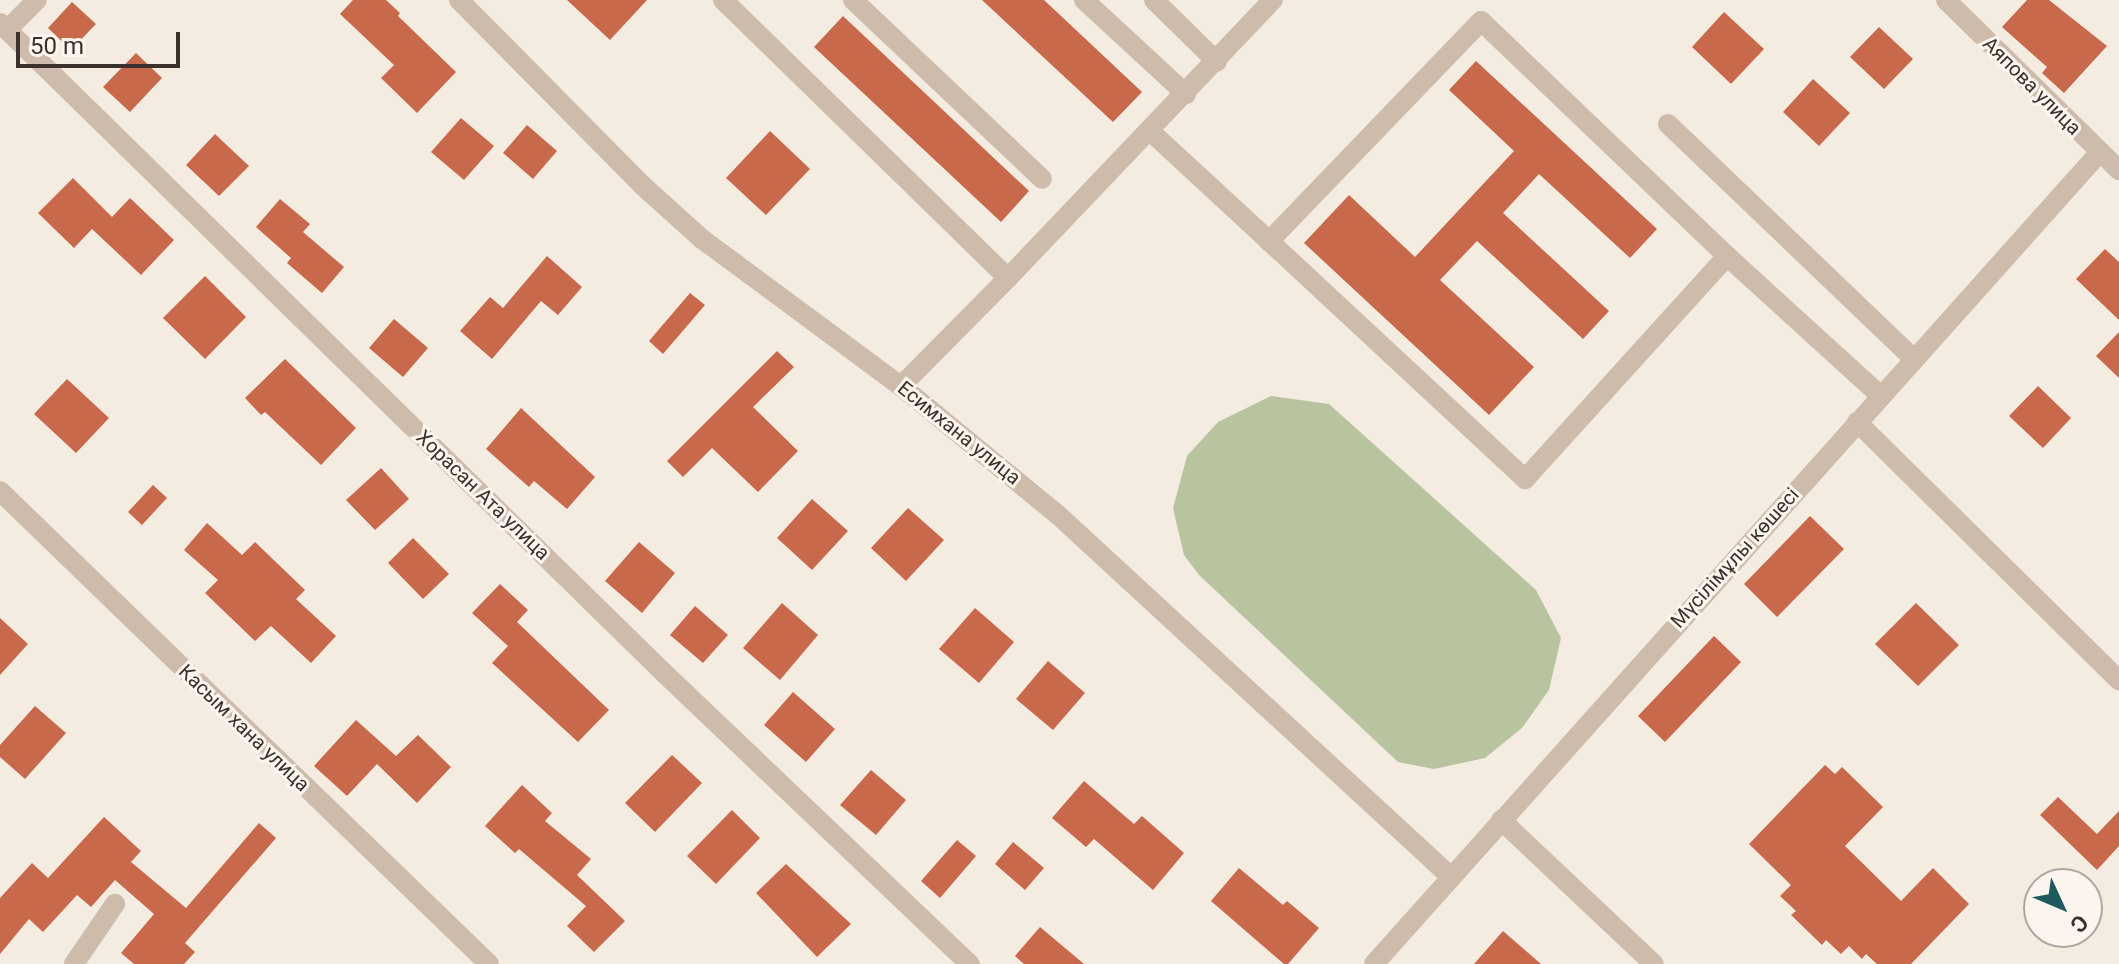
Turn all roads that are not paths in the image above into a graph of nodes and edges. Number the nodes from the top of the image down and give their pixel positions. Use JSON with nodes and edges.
{"nodes":[{"id":1,"x":37,"y":0,"type":"edge"},
{"id":2,"x":459,"y":0,"type":"edge"},
{"id":3,"x":723,"y":0,"type":"edge"},
{"id":4,"x":853,"y":0,"type":"edge"},
{"id":5,"x":1084,"y":0,"type":"edge"},
{"id":6,"x":1154,"y":0,"type":"edge"},
{"id":7,"x":1273,"y":0,"type":"edge"},
{"id":8,"x":1946,"y":0,"type":"edge"},
{"id":9,"x":4,"y":26,"type":"edge"},
{"id":10,"x":1217,"y":62,"type":"junction"},
{"id":11,"x":1186,"y":94,"type":"junction"},
{"id":12,"x":1668,"y":124,"type":"dead end"},
{"id":13,"x":1150,"y":131,"type":"junction"},
{"id":14,"x":2099,"y":153,"type":"junction"},
{"id":15,"x":2119,"y":170,"type":"edge"},
{"id":16,"x":1042,"y":179,"type":"dead end"},
{"id":17,"x":1269,"y":241,"type":"junction"},
{"id":18,"x":1727,"y":256,"type":"junction"},
{"id":19,"x":1008,"y":278,"type":"junction"},
{"id":20,"x":1913,"y":358,"type":"junction"},
{"id":21,"x":901,"y":386,"type":"junction"},
{"id":22,"x":1880,"y":395,"type":"junction"},
{"id":23,"x":1857,"y":422,"type":"junction"},
{"id":24,"x":0,"y":491,"type":"edge"},
{"id":25,"x":2119,"y":680,"type":"edge"},
{"id":26,"x":1501,"y":820,"type":"junction"},
{"id":27,"x":1451,"y":877,"type":"junction"},
{"id":28,"x":115,"y":904,"type":"dead end"},
{"id":29,"x":74,"y":964,"type":"edge"},
{"id":30,"x":489,"y":964,"type":"edge"},
{"id":31,"x":970,"y":964,"type":"edge"},
{"id":32,"x":1374,"y":964,"type":"edge"},
{"id":33,"x":1654,"y":964,"type":"edge"}],
"edges":[{"from":1,"to":9,"type":"street"},
{"from":2,"to":21,"type":"street","name":"Есимхана улица"},
{"from":3,"to":19,"type":"street"},
{"from":4,"to":16,"type":"street"},
{"from":5,"to":11,"type":"street"},
{"from":6,"to":10,"type":"street"},
{"from":7,"to":10,"type":"street"},
{"from":8,"to":14,"type":"street","name":"Аяпова улица"},
{"from":9,"to":31,"type":"street","name":"Хорасан Ата улица"},
{"from":10,"to":11,"type":"street"},
{"from":11,"to":13,"type":"street"},
{"from":12,"to":20,"type":"street"},
{"from":13,"to":17,"type":"street"},
{"from":13,"to":19,"type":"street"},
{"from":14,"to":15,"type":"street","name":"Аяпова улица"},
{"from":14,"to":20,"type":"street","name":"Мүсілімұлы көшесі"},
{"from":17,"to":18,"type":"street"},
{"from":17,"to":18,"type":"street"},
{"from":18,"to":22,"type":"street"},
{"from":19,"to":21,"type":"street"},
{"from":20,"to":22,"type":"street","name":"Мүсілімұлы көшесі"},
{"from":21,"to":27,"type":"street","name":"Есимхана улица"},
{"from":22,"to":23,"type":"street","name":"Мүсілімұлы көшесі"},
{"from":23,"to":25,"type":"street"},
{"from":23,"to":26,"type":"street","name":"Мүсілімұлы көшесі"},
{"from":24,"to":30,"type":"street","name":"Касым хана улица"},
{"from":26,"to":27,"type":"street","name":"Мүсілімұлы көшесі"},
{"from":26,"to":33,"type":"street"},
{"from":27,"to":32,"type":"street","name":"Мүсілімұлы көшесі"},
{"from":28,"to":29,"type":"street"}]}
